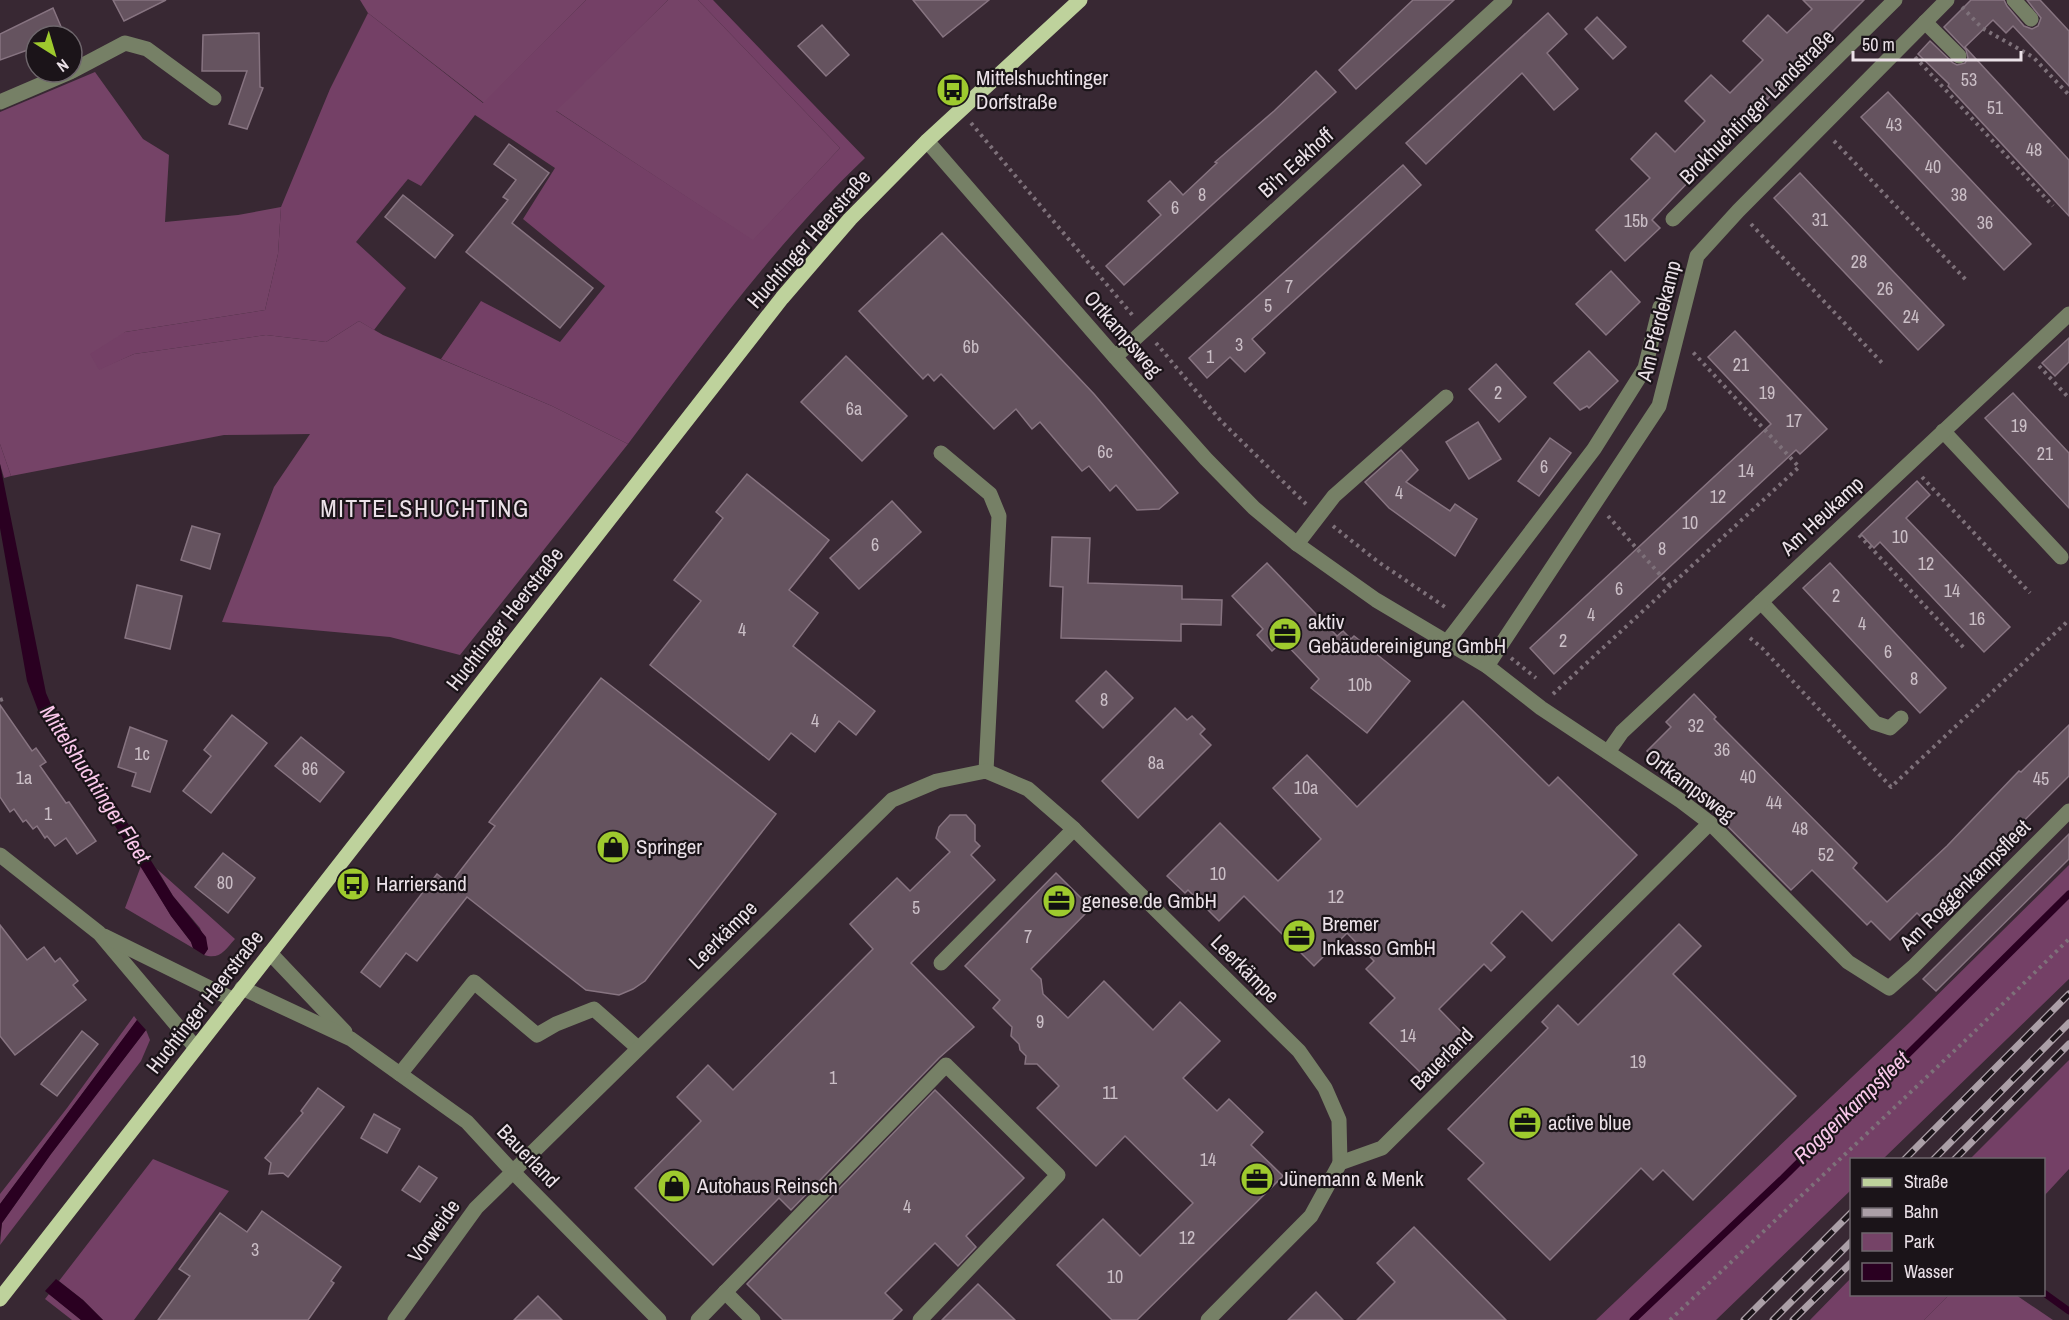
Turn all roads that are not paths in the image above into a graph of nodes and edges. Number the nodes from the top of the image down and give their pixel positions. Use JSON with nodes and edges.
{"nodes":[{"id":1,"x":1080,"y":0,"type":"edge"},
{"id":2,"x":1505,"y":0,"type":"edge"},
{"id":3,"x":1895,"y":0,"type":"edge"},
{"id":4,"x":1947,"y":0,"type":"edge"},
{"id":5,"x":2014,"y":0,"type":"edge"},
{"id":6,"x":2031,"y":19,"type":"dead end"},
{"id":7,"x":1925,"y":21,"type":"junction"},
{"id":8,"x":1959,"y":56,"type":"dead end"},
{"id":9,"x":84,"y":65,"type":"edge"},
{"id":10,"x":43,"y":84,"type":"edge"},
{"id":11,"x":214,"y":98,"type":"dead end"},
{"id":12,"x":0,"y":102,"type":"edge"},
{"id":13,"x":927,"y":141,"type":"junction"},
{"id":14,"x":1673,"y":219,"type":"dead end"},
{"id":15,"x":1660,"y":306,"type":"dead end"},
{"id":16,"x":2069,"y":314,"type":"edge"},
{"id":17,"x":1115,"y":357,"type":"junction"},
{"id":18,"x":1446,"y":396,"type":"dead end"},
{"id":19,"x":1943,"y":431,"type":"junction"},
{"id":20,"x":941,"y":453,"type":"dead end"},
{"id":21,"x":1297,"y":544,"type":"junction"},
{"id":22,"x":2061,"y":557,"type":"dead end"},
{"id":23,"x":1761,"y":602,"type":"junction"},
{"id":24,"x":1447,"y":642,"type":"junction"},
{"id":25,"x":1487,"y":666,"type":"junction"},
{"id":26,"x":1901,"y":718,"type":"dead end"},
{"id":27,"x":1608,"y":752,"type":"junction"},
{"id":28,"x":986,"y":771,"type":"junction"},
{"id":29,"x":2069,"y":811,"type":"edge"},
{"id":30,"x":1710,"y":823,"type":"junction"},
{"id":31,"x":1074,"y":829,"type":"junction"},
{"id":32,"x":0,"y":855,"type":"edge"},
{"id":33,"x":99,"y":933,"type":"junction"},
{"id":34,"x":270,"y":952,"type":"junction"},
{"id":35,"x":941,"y":963,"type":"dead end"},
{"id":36,"x":1888,"y":988,"type":"joint"},
{"id":37,"x":238,"y":994,"type":"junction"},
{"id":38,"x":351,"y":1039,"type":"junction"},
{"id":39,"x":196,"y":1048,"type":"junction"},
{"id":40,"x":638,"y":1048,"type":"junction"},
{"id":41,"x":400,"y":1074,"type":"junction"},
{"id":42,"x":1340,"y":1163,"type":"junction"},
{"id":43,"x":513,"y":1172,"type":"junction"},
{"id":44,"x":725,"y":1292,"type":"junction"},
{"id":45,"x":0,"y":1299,"type":"edge"},
{"id":46,"x":395,"y":1320,"type":"edge"},
{"id":47,"x":659,"y":1320,"type":"edge"},
{"id":48,"x":698,"y":1320,"type":"edge"},
{"id":49,"x":753,"y":1320,"type":"edge"},
{"id":50,"x":920,"y":1320,"type":"edge"},
{"id":51,"x":1208,"y":1320,"type":"edge"}],
"edges":[{"from":1,"to":13,"type":"main road","name":"Huchtinger Heerstraße"},
{"from":2,"to":17,"type":"street","name":"Bi'n Eekhoff"},
{"from":3,"to":14,"type":"street","name":"Brokhuchtinger Landstraße"},
{"from":4,"to":7,"type":"street","name":"Am Pferdekamp"},
{"from":5,"to":6,"type":"street"},
{"from":7,"to":8,"type":"street"},
{"from":7,"to":25,"type":"street","name":"Am Pferdekamp"},
{"from":9,"to":11,"type":"street"},
{"from":10,"to":12,"type":"street"},
{"from":13,"to":17,"type":"street","name":"Ortkampsweg"},
{"from":13,"to":34,"type":"main road","name":"Huchtinger Heerstraße"},
{"from":15,"to":24,"type":"street"},
{"from":16,"to":19,"type":"street","name":"Am Heukamp"},
{"from":17,"to":21,"type":"street","name":"Ortkampsweg"},
{"from":18,"to":21,"type":"street"},
{"from":19,"to":22,"type":"street"},
{"from":19,"to":23,"type":"street","name":"Am Heukamp"},
{"from":20,"to":28,"type":"street"},
{"from":21,"to":24,"type":"street","name":"Ortkampsweg"},
{"from":23,"to":26,"type":"street"},
{"from":23,"to":27,"type":"street","name":"Am Heukamp"},
{"from":24,"to":25,"type":"street","name":"Ortkampsweg"},
{"from":25,"to":27,"type":"street","name":"Ortkampsweg"},
{"from":27,"to":30,"type":"street","name":"Ortkampsweg"},
{"from":28,"to":31,"type":"street","name":"Leerkämpe"},
{"from":28,"to":40,"type":"street","name":"Leerkämpe"},
{"from":29,"to":36,"type":"street","name":"Am Roggenkampsfleet"},
{"from":30,"to":36,"type":"street","name":"Ortkampsweg"},
{"from":30,"to":42,"type":"street","name":"Bauerland"},
{"from":31,"to":35,"type":"street"},
{"from":31,"to":42,"type":"street","name":"Leerkämpe"},
{"from":32,"to":33,"type":"street"},
{"from":33,"to":37,"type":"street"},
{"from":33,"to":39,"type":"street"},
{"from":34,"to":37,"type":"main road","name":"Huchtinger Heerstraße"},
{"from":34,"to":38,"type":"street","name":"Bauerland"},
{"from":37,"to":38,"type":"street","name":"Bauerland"},
{"from":37,"to":39,"type":"main road","name":"Huchtinger Heerstraße"},
{"from":38,"to":41,"type":"street","name":"Bauerland"},
{"from":39,"to":45,"type":"main road","name":"Huchtinger Heerstraße"},
{"from":40,"to":41,"type":"street"},
{"from":40,"to":43,"type":"street","name":"Leerkämpe"},
{"from":41,"to":43,"type":"street","name":"Bauerland"},
{"from":42,"to":51,"type":"street"},
{"from":43,"to":46,"type":"street","name":"Vorweide"},
{"from":43,"to":47,"type":"street","name":"Bauerland"},
{"from":44,"to":48,"type":"street"},
{"from":44,"to":49,"type":"street"},
{"from":44,"to":50,"type":"street"}]}
